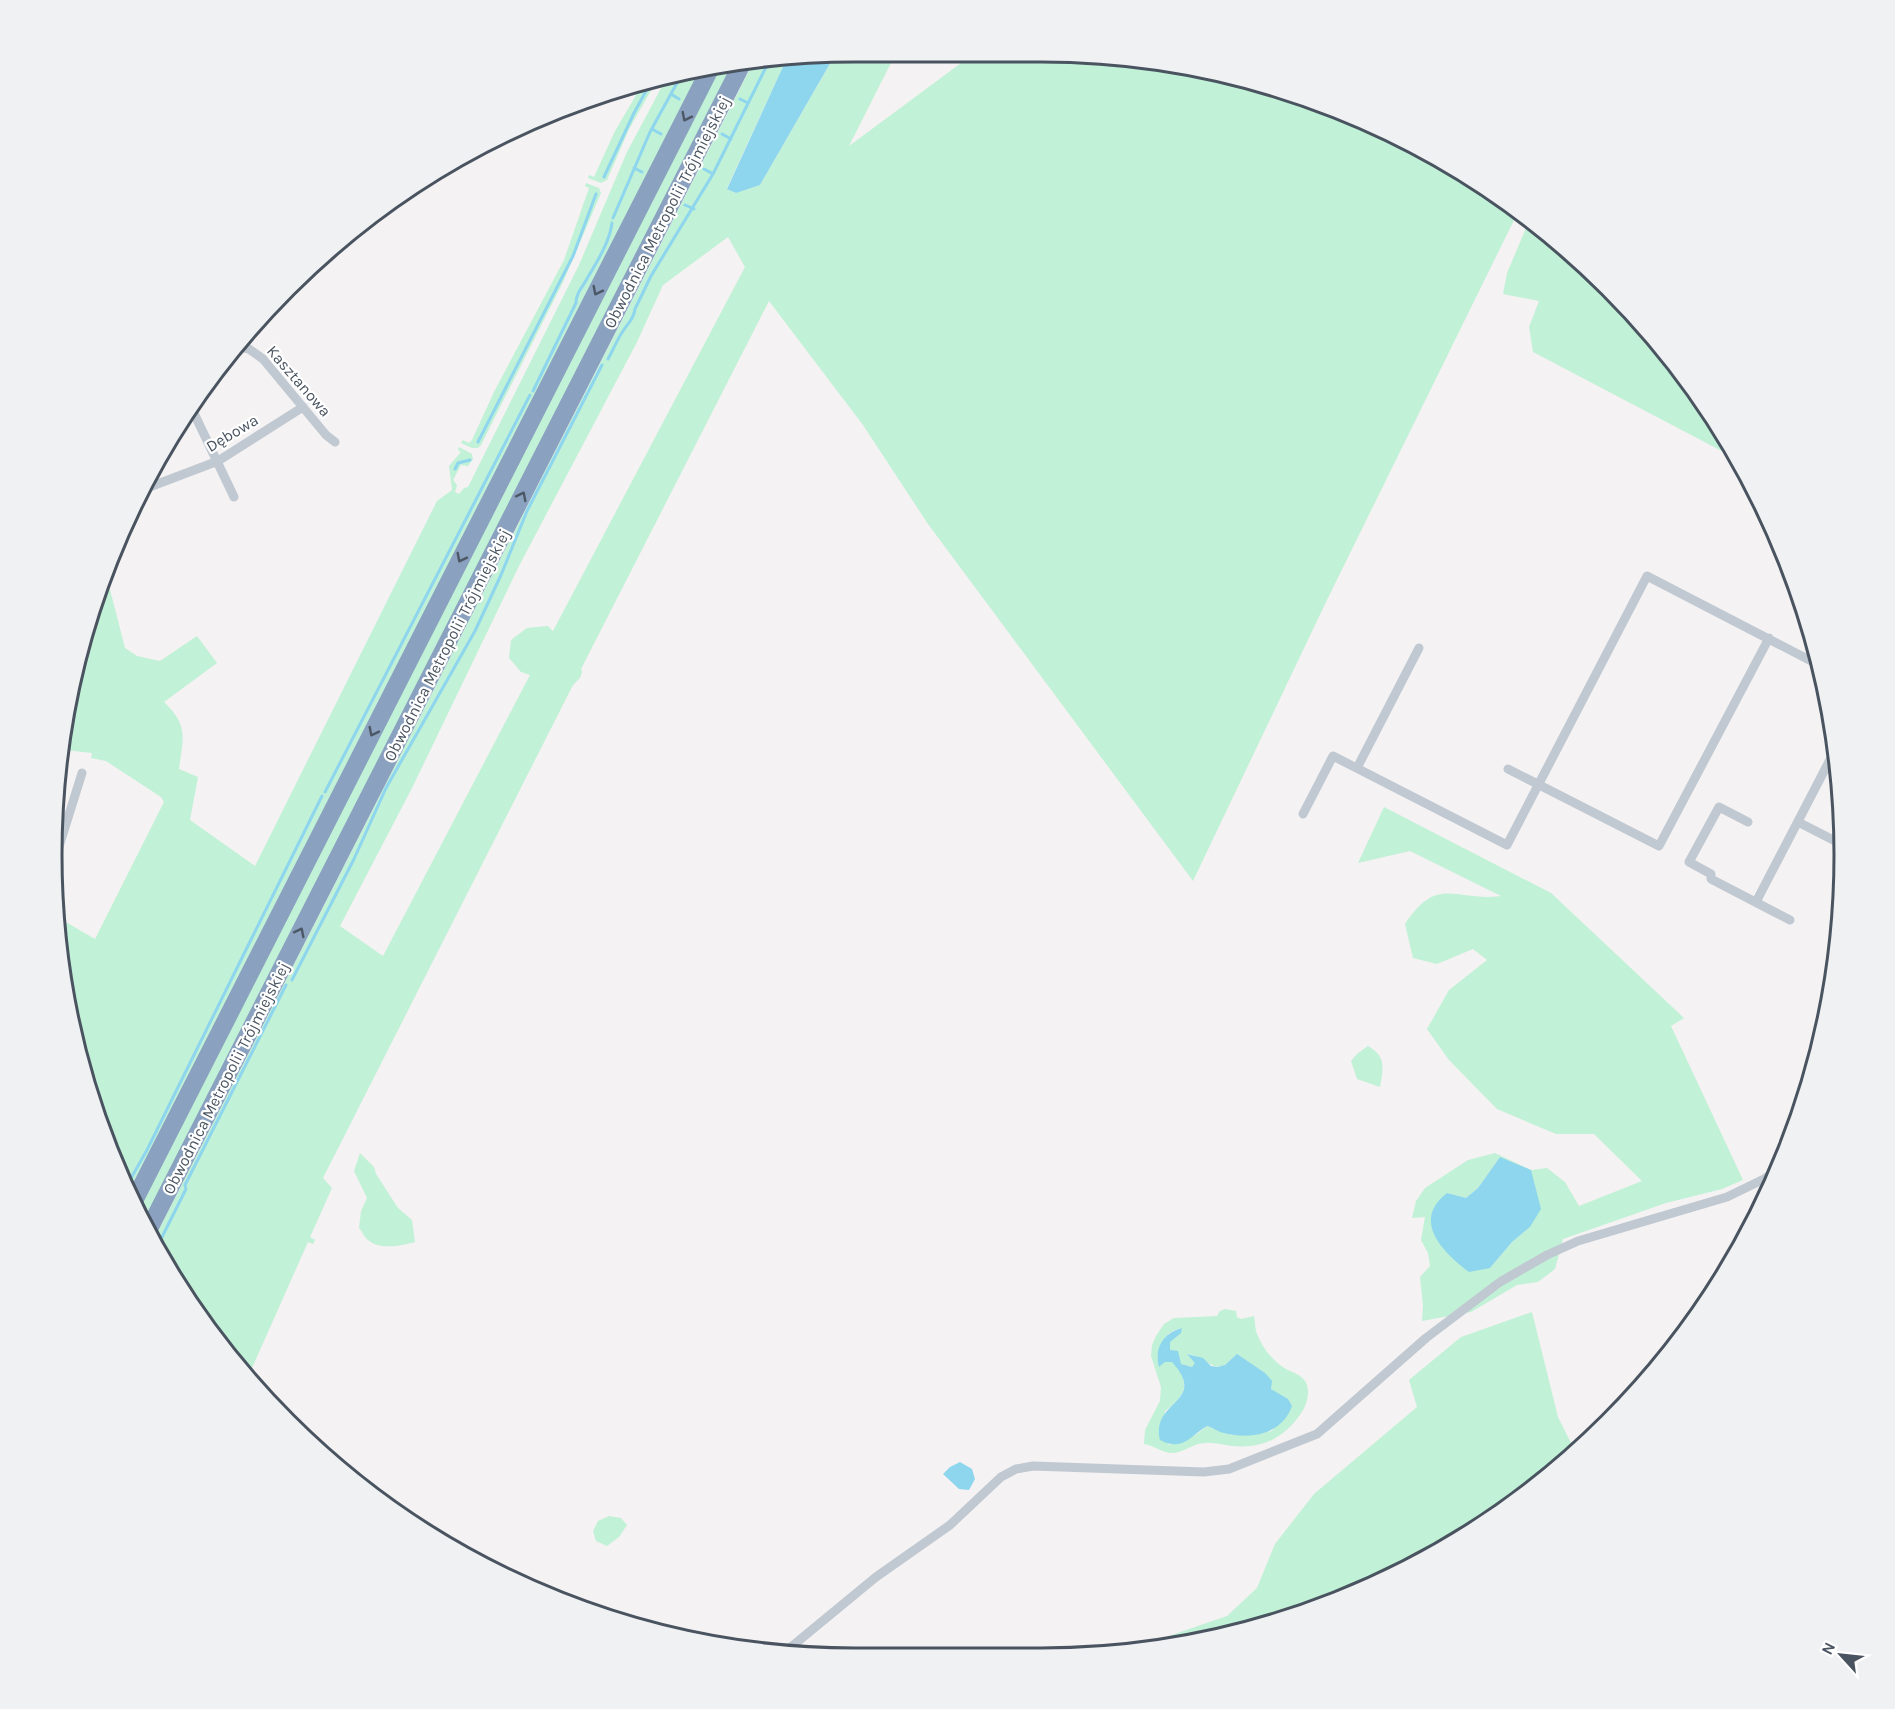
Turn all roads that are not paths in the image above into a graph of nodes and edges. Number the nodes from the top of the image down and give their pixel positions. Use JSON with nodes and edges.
{"nodes":[{"id":1,"x":739,"y":70,"type":"edge"},
{"id":2,"x":706,"y":76,"type":"edge"},
{"id":3,"x":245,"y":348,"type":"edge"},
{"id":4,"x":303,"y":407,"type":"junction"},
{"id":5,"x":195,"y":414,"type":"edge"},
{"id":6,"x":335,"y":442,"type":"dead end"},
{"id":7,"x":218,"y":461,"type":"junction"},
{"id":8,"x":153,"y":486,"type":"edge"},
{"id":9,"x":234,"y":497,"type":"dead end"},
{"id":10,"x":1769,"y":638,"type":"junction"},
{"id":11,"x":1419,"y":648,"type":"dead end"},
{"id":12,"x":1808,"y":659,"type":"edge"},
{"id":13,"x":1828,"y":763,"type":"edge"},
{"id":14,"x":1357,"y":768,"type":"junction"},
{"id":15,"x":1508,"y":769,"type":"dead end"},
{"id":16,"x":82,"y":773,"type":"dead end"},
{"id":17,"x":1538,"y":784,"type":"junction"},
{"id":18,"x":1303,"y":814,"type":"dead end"},
{"id":19,"x":1748,"y":822,"type":"dead end"},
{"id":20,"x":1798,"y":822,"type":"junction"},
{"id":21,"x":62,"y":835,"type":"edge"},
{"id":22,"x":1833,"y":840,"type":"edge"},
{"id":23,"x":1756,"y":902,"type":"junction"},
{"id":24,"x":1790,"y":920,"type":"dead end"},
{"id":25,"x":1764,"y":1179,"type":"edge"},
{"id":26,"x":138,"y":1193,"type":"edge"},
{"id":27,"x":152,"y":1222,"type":"edge"},
{"id":28,"x":793,"y":1645,"type":"edge"}],
"edges":[{"from":27,"to":1,"type":"highway","name":"Obwodnica Metropolii Trójmiejskiej","one_way":true},
{"from":2,"to":26,"type":"highway","name":"Obwodnica Metropolii Trójmiejskiej","one_way":true},
{"from":3,"to":4,"type":"street","name":"Kasztanowa"},
{"from":4,"to":6,"type":"street","name":"Kasztanowa"},
{"from":4,"to":7,"type":"street","name":"Dębowa"},
{"from":5,"to":7,"type":"street"},
{"from":7,"to":8,"type":"street","name":"Dębowa"},
{"from":7,"to":9,"type":"street"},
{"from":10,"to":12,"type":"street"},
{"from":10,"to":17,"type":"street"},
{"from":10,"to":17,"type":"street"},
{"from":11,"to":14,"type":"street"},
{"from":13,"to":20,"type":"street"},
{"from":14,"to":17,"type":"street"},
{"from":14,"to":18,"type":"street"},
{"from":15,"to":17,"type":"street"},
{"from":16,"to":21,"type":"street"},
{"from":19,"to":23,"type":"street"},
{"from":20,"to":22,"type":"street"},
{"from":20,"to":23,"type":"street"},
{"from":23,"to":24,"type":"street"},
{"from":25,"to":28,"type":"street"}]}
